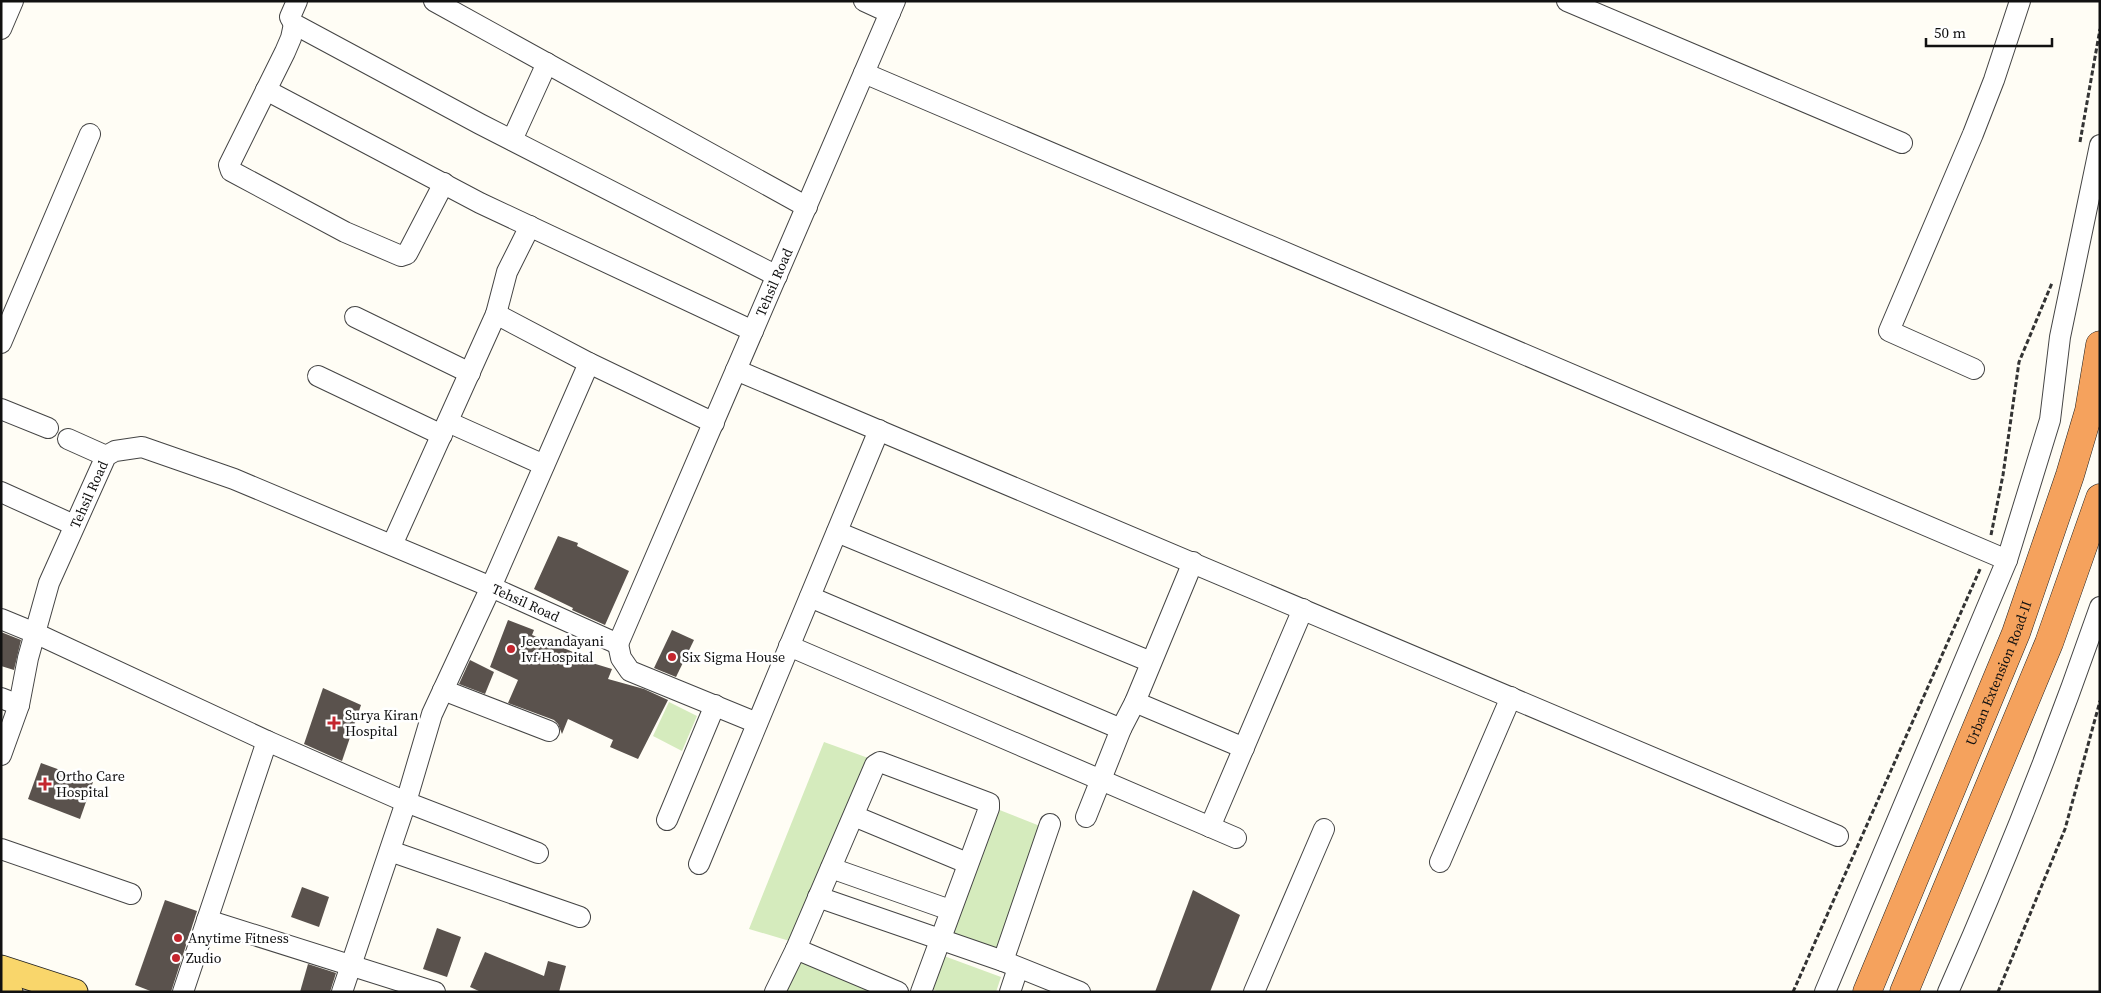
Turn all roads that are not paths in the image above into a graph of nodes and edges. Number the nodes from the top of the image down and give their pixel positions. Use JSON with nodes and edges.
{"nodes":[{"id":1,"x":13,"y":1,"type":"edge"},
{"id":2,"x":298,"y":1,"type":"edge"},
{"id":3,"x":434,"y":1,"type":"edge"},
{"id":4,"x":864,"y":1,"type":"edge"},
{"id":5,"x":1567,"y":1,"type":"edge"},
{"id":6,"x":2020,"y":1,"type":"edge"},
{"id":7,"x":892,"y":7,"type":"edge"},
{"id":8,"x":294,"y":24,"type":"junction"},
{"id":9,"x":1,"y":30,"type":"edge"},
{"id":10,"x":547,"y":63,"type":"junction"},
{"id":11,"x":864,"y":72,"type":"junction"},
{"id":12,"x":266,"y":90,"type":"junction"},
{"id":13,"x":90,"y":134,"type":"dead end"},
{"id":14,"x":512,"y":140,"type":"junction"},
{"id":15,"x":1902,"y":143,"type":"dead end"},
{"id":16,"x":2100,"y":144,"type":"edge"},
{"id":17,"x":444,"y":183,"type":"junction"},
{"id":18,"x":807,"y":207,"type":"junction"},
{"id":19,"x":530,"y":226,"type":"junction"},
{"id":20,"x":777,"y":276,"type":"junction"},
{"id":21,"x":496,"y":314,"type":"junction"},
{"id":22,"x":355,"y":317,"type":"dead end"},
{"id":23,"x":753,"y":332,"type":"junction"},
{"id":24,"x":1,"y":343,"type":"edge"},
{"id":25,"x":2100,"y":344,"type":"edge"},
{"id":26,"x":590,"y":363,"type":"junction"},
{"id":27,"x":1974,"y":369,"type":"dead end"},
{"id":28,"x":736,"y":370,"type":"junction"},
{"id":29,"x":470,"y":373,"type":"junction"},
{"id":30,"x":318,"y":376,"type":"dead end"},
{"id":31,"x":1,"y":409,"type":"edge"},
{"id":32,"x":714,"y":423,"type":"junction"},
{"id":33,"x":48,"y":428,"type":"dead end"},
{"id":34,"x":445,"y":428,"type":"junction"},
{"id":35,"x":879,"y":430,"type":"junction"},
{"id":36,"x":68,"y":439,"type":"dead end"},
{"id":37,"x":106,"y":456,"type":"junction"},
{"id":38,"x":544,"y":465,"type":"junction"},
{"id":39,"x":1,"y":492,"type":"edge"},
{"id":40,"x":2100,"y":498,"type":"edge"},
{"id":41,"x":74,"y":525,"type":"junction"},
{"id":42,"x":836,"y":532,"type":"junction"},
{"id":43,"x":392,"y":546,"type":"junction"},
{"id":44,"x":2007,"y":560,"type":"junction"},
{"id":45,"x":1193,"y":562,"type":"junction"},
{"id":46,"x":491,"y":586,"type":"junction"},
{"id":47,"x":810,"y":597,"type":"junction"},
{"id":48,"x":2100,"y":607,"type":"edge"},
{"id":49,"x":1303,"y":609,"type":"junction"},
{"id":50,"x":1,"y":619,"type":"edge"},
{"id":51,"x":35,"y":633,"type":"junction"},
{"id":52,"x":618,"y":644,"type":"junction"},
{"id":53,"x":789,"y":646,"type":"junction"},
{"id":54,"x":1151,"y":662,"type":"junction"},
{"id":55,"x":443,"y":690,"type":"junction"},
{"id":56,"x":1511,"y":697,"type":"junction"},
{"id":57,"x":10,"y":701,"type":"edge"},
{"id":58,"x":1135,"y":702,"type":"junction"},
{"id":59,"x":715,"y":705,"type":"junction"},
{"id":60,"x":757,"y":722,"type":"junction"},
{"id":61,"x":1121,"y":729,"type":"junction"},
{"id":62,"x":549,"y":732,"type":"dead end"},
{"id":63,"x":267,"y":740,"type":"junction"},
{"id":64,"x":1244,"y":748,"type":"junction"},
{"id":65,"x":1,"y":755,"type":"edge"},
{"id":66,"x":1102,"y":780,"type":"junction"},
{"id":67,"x":406,"y":802,"type":"junction"},
{"id":68,"x":854,"y":816,"type":"junction"},
{"id":69,"x":1086,"y":817,"type":"dead end"},
{"id":70,"x":666,"y":820,"type":"dead end"},
{"id":71,"x":1050,"y":824,"type":"dead end"},
{"id":72,"x":1210,"y":827,"type":"junction"},
{"id":73,"x":1324,"y":829,"type":"dead end"},
{"id":74,"x":1838,"y":836,"type":"dead end"},
{"id":75,"x":1236,"y":838,"type":"dead end"},
{"id":76,"x":1,"y":849,"type":"edge"},
{"id":77,"x":390,"y":852,"type":"junction"},
{"id":78,"x":538,"y":853,"type":"dead end"},
{"id":79,"x":1440,"y":862,"type":"dead end"},
{"id":80,"x":967,"y":863,"type":"junction"},
{"id":81,"x":699,"y":864,"type":"dead end"},
{"id":82,"x":831,"y":868,"type":"junction"},
{"id":83,"x":131,"y":894,"type":"dead end"},
{"id":84,"x":818,"y":897,"type":"junction"},
{"id":85,"x":950,"y":910,"type":"junction"},
{"id":86,"x":580,"y":917,"type":"dead end"},
{"id":87,"x":207,"y":920,"type":"junction"},
{"id":88,"x":940,"y":938,"type":"junction"},
{"id":89,"x":796,"y":949,"type":"junction"},
{"id":90,"x":1010,"y":965,"type":"junction"},
{"id":91,"x":350,"y":966,"type":"junction"},
{"id":92,"x":1,"y":968,"type":"edge"},
{"id":93,"x":1,"y":989,"type":"edge"},
{"id":94,"x":10,"y":992,"type":"edge"},
{"id":95,"x":75,"y":992,"type":"edge"},
{"id":96,"x":183,"y":992,"type":"edge"},
{"id":97,"x":342,"y":992,"type":"edge"},
{"id":98,"x":435,"y":992,"type":"edge"},
{"id":99,"x":775,"y":992,"type":"edge"},
{"id":100,"x":898,"y":992,"type":"edge"},
{"id":101,"x":920,"y":992,"type":"edge"},
{"id":102,"x":1010,"y":992,"type":"edge"},
{"id":103,"x":1080,"y":992,"type":"edge"},
{"id":104,"x":1254,"y":992,"type":"edge"},
{"id":105,"x":1825,"y":992,"type":"edge"},
{"id":106,"x":1868,"y":992,"type":"edge"},
{"id":107,"x":1904,"y":992,"type":"edge"},
{"id":108,"x":1948,"y":992,"type":"edge"}],
"edges":[{"from":1,"to":9,"type":"street"},
{"from":2,"to":8,"type":"street"},
{"from":3,"to":10,"type":"street"},
{"from":4,"to":7,"type":"street"},
{"from":5,"to":15,"type":"street"},
{"from":6,"to":27,"type":"street"},
{"from":7,"to":11,"type":"street","name":"Tehsil Road"},
{"from":8,"to":12,"type":"street"},
{"from":8,"to":14,"type":"street"},
{"from":10,"to":14,"type":"street"},
{"from":10,"to":18,"type":"street"},
{"from":11,"to":18,"type":"street","name":"Tehsil Road"},
{"from":11,"to":44,"type":"street"},
{"from":12,"to":17,"type":"street"},
{"from":12,"to":17,"type":"street"},
{"from":13,"to":24,"type":"street"},
{"from":14,"to":20,"type":"street"},
{"from":16,"to":44,"type":"street"},
{"from":17,"to":19,"type":"street"},
{"from":18,"to":20,"type":"street","name":"Tehsil Road"},
{"from":19,"to":21,"type":"street"},
{"from":19,"to":23,"type":"street"},
{"from":20,"to":23,"type":"street","name":"Tehsil Road"},
{"from":21,"to":26,"type":"street"},
{"from":21,"to":29,"type":"street"},
{"from":22,"to":29,"type":"street"},
{"from":23,"to":28,"type":"street","name":"Tehsil Road"},
{"from":25,"to":106,"type":"highway","name":"Urban Extension Road-II"},
{"from":26,"to":32,"type":"street"},
{"from":26,"to":38,"type":"street"},
{"from":28,"to":32,"type":"street","name":"Tehsil Road"},
{"from":28,"to":35,"type":"street"},
{"from":29,"to":34,"type":"street"},
{"from":30,"to":34,"type":"street"},
{"from":31,"to":33,"type":"street"},
{"from":32,"to":52,"type":"street","name":"Tehsil Road"},
{"from":34,"to":38,"type":"street"},
{"from":34,"to":43,"type":"street"},
{"from":35,"to":42,"type":"street"},
{"from":35,"to":45,"type":"street"},
{"from":36,"to":37,"type":"street"},
{"from":37,"to":41,"type":"street","name":"Tehsil Road"},
{"from":37,"to":43,"type":"street","name":"Tehsil Road"},
{"from":38,"to":46,"type":"street"},
{"from":39,"to":41,"type":"street"},
{"from":40,"to":107,"type":"highway"},
{"from":41,"to":51,"type":"street","name":"Tehsil Road"},
{"from":42,"to":47,"type":"street"},
{"from":42,"to":54,"type":"street"},
{"from":43,"to":46,"type":"street","name":"Tehsil Road"},
{"from":44,"to":105,"type":"street"},
{"from":45,"to":49,"type":"street"},
{"from":45,"to":54,"type":"street"},
{"from":46,"to":52,"type":"street","name":"Tehsil Road"},
{"from":46,"to":55,"type":"street"},
{"from":47,"to":53,"type":"street"},
{"from":47,"to":61,"type":"street"},
{"from":48,"to":108,"type":"street"},
{"from":49,"to":56,"type":"street"},
{"from":49,"to":64,"type":"street"},
{"from":50,"to":51,"type":"street"},
{"from":51,"to":57,"type":"street","name":"Tehsil Road"},
{"from":51,"to":63,"type":"street"},
{"from":52,"to":59,"type":"street"},
{"from":53,"to":60,"type":"street"},
{"from":53,"to":66,"type":"street"},
{"from":54,"to":58,"type":"street"},
{"from":55,"to":62,"type":"street"},
{"from":55,"to":67,"type":"street"},
{"from":56,"to":74,"type":"street"},
{"from":56,"to":79,"type":"street"},
{"from":57,"to":65,"type":"street","name":"Tehsil Road"},
{"from":58,"to":61,"type":"street"},
{"from":58,"to":64,"type":"street"},
{"from":59,"to":60,"type":"street"},
{"from":59,"to":70,"type":"street"},
{"from":60,"to":81,"type":"street"},
{"from":61,"to":66,"type":"street"},
{"from":63,"to":67,"type":"street"},
{"from":63,"to":87,"type":"street"},
{"from":64,"to":72,"type":"street"},
{"from":66,"to":69,"type":"street"},
{"from":66,"to":72,"type":"street"},
{"from":67,"to":77,"type":"street"},
{"from":67,"to":78,"type":"street"},
{"from":68,"to":80,"type":"street"},
{"from":68,"to":80,"type":"street"},
{"from":68,"to":82,"type":"street"},
{"from":71,"to":90,"type":"street"},
{"from":72,"to":75,"type":"street"},
{"from":73,"to":104,"type":"street"},
{"from":76,"to":83,"type":"street"},
{"from":77,"to":86,"type":"street"},
{"from":77,"to":91,"type":"street"},
{"from":80,"to":85,"type":"street"},
{"from":82,"to":84,"type":"street"},
{"from":82,"to":85,"type":"street"},
{"from":84,"to":88,"type":"street"},
{"from":84,"to":89,"type":"street"},
{"from":85,"to":88,"type":"street"},
{"from":87,"to":91,"type":"street"},
{"from":87,"to":96,"type":"street"},
{"from":88,"to":90,"type":"street"},
{"from":88,"to":101,"type":"street"},
{"from":89,"to":99,"type":"street"},
{"from":89,"to":100,"type":"street"},
{"from":90,"to":102,"type":"street"},
{"from":90,"to":103,"type":"street"},
{"from":91,"to":97,"type":"street"},
{"from":91,"to":98,"type":"street"},
{"from":92,"to":95,"type":"main road"},
{"from":93,"to":94,"type":"main road"}]}
